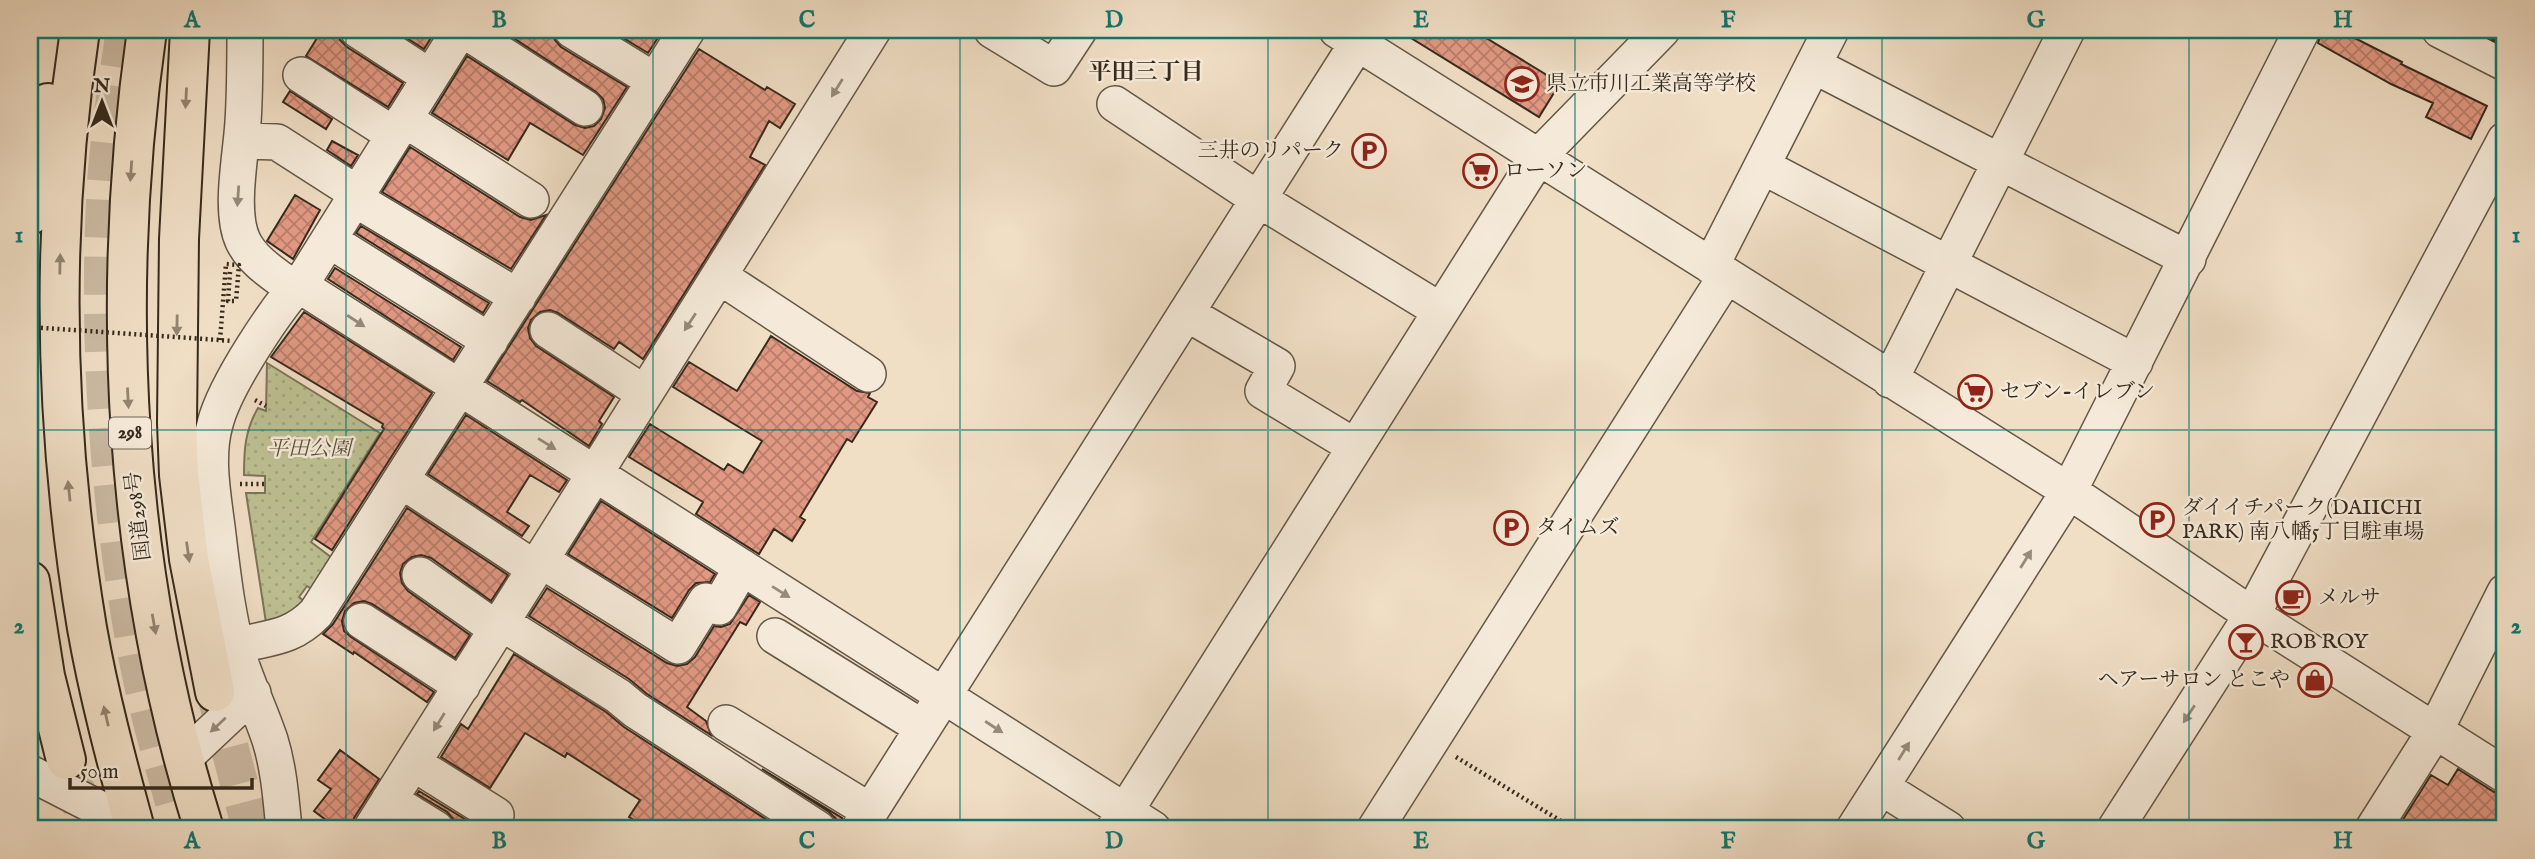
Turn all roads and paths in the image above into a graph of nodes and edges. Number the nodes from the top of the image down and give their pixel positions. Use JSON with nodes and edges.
{"nodes":[{"id":1,"x":72,"y":30,"type":"edge"},
{"id":2,"x":80,"y":30,"type":"edge"},
{"id":3,"x":147,"y":30,"type":"edge"},
{"id":4,"x":190,"y":30,"type":"edge"},
{"id":5,"x":245,"y":30,"type":"edge"},
{"id":6,"x":358,"y":30,"type":"edge"},
{"id":7,"x":462,"y":30,"type":"edge"},
{"id":8,"x":572,"y":30,"type":"edge"},
{"id":9,"x":687,"y":30,"type":"edge"},
{"id":10,"x":873,"y":30,"type":"edge"},
{"id":11,"x":992,"y":30,"type":"edge"},
{"id":12,"x":1079,"y":30,"type":"edge"},
{"id":13,"x":1662,"y":30,"type":"edge"},
{"id":14,"x":1831,"y":30,"type":"edge"},
{"id":15,"x":2067,"y":30,"type":"edge"},
{"id":16,"x":2302,"y":30,"type":"edge"},
{"id":17,"x":2440,"y":30,"type":"edge"},
{"id":18,"x":1348,"y":36,"type":"edge"},
{"id":19,"x":2505,"y":64,"type":"edge"},
{"id":20,"x":1813,"y":65,"type":"junction"},
{"id":21,"x":302,"y":75,"type":"dead end"},
{"id":22,"x":430,"y":77,"type":"junction"},
{"id":23,"x":655,"y":81,"type":"junction"},
{"id":24,"x":1115,"y":104,"type":"dead end"},
{"id":25,"x":585,"y":108,"type":"dead end"},
{"id":26,"x":399,"y":127,"type":"junction"},
{"id":27,"x":2505,"y":140,"type":"edge"},
{"id":28,"x":242,"y":141,"type":"junction"},
{"id":29,"x":1539,"y":156,"type":"junction"},
{"id":30,"x":1999,"y":161,"type":"junction"},
{"id":31,"x":1762,"y":166,"type":"junction"},
{"id":32,"x":356,"y":196,"type":"junction"},
{"id":33,"x":1258,"y":199,"type":"junction"},
{"id":34,"x":531,"y":200,"type":"dead end"},
{"id":35,"x":30,"y":215,"type":"edge"},
{"id":36,"x":329,"y":240,"type":"junction"},
{"id":37,"x":2188,"y":259,"type":"junction"},
{"id":38,"x":1948,"y":264,"type":"junction"},
{"id":39,"x":230,"y":268,"type":"dead end"},
{"id":40,"x":1718,"y":271,"type":"junction"},
{"id":41,"x":719,"y":276,"type":"junction"},
{"id":42,"x":296,"y":287,"type":"junction"},
{"id":43,"x":518,"y":297,"type":"junction"},
{"id":44,"x":1441,"y":311,"type":"junction"},
{"id":45,"x":1186,"y":313,"type":"junction"},
{"id":46,"x":30,"y":327,"type":"edge"},
{"id":47,"x":548,"y":330,"type":"dead end"},
{"id":48,"x":220,"y":340,"type":"junction"},
{"id":49,"x":233,"y":341,"type":"dead end"},
{"id":50,"x":490,"y":341,"type":"junction"},
{"id":51,"x":2135,"y":362,"type":"junction"},
{"id":52,"x":868,"y":374,"type":"dead end"},
{"id":53,"x":1890,"y":380,"type":"junction"},
{"id":54,"x":459,"y":388,"type":"junction"},
{"id":55,"x":645,"y":393,"type":"junction"},
{"id":56,"x":258,"y":402,"type":"dead end"},
{"id":57,"x":266,"y":406,"type":"dead end"},
{"id":58,"x":1354,"y":446,"type":"junction"},
{"id":59,"x":595,"y":474,"type":"junction"},
{"id":60,"x":401,"y":480,"type":"junction"},
{"id":61,"x":239,"y":484,"type":"dead end"},
{"id":62,"x":265,"y":484,"type":"dead end"},
{"id":63,"x":2069,"y":491,"type":"junction"},
{"id":64,"x":536,"y":563,"type":"junction"},
{"id":65,"x":742,"y":568,"type":"junction"},
{"id":66,"x":420,"y":575,"type":"dead end"},
{"id":67,"x":30,"y":581,"type":"edge"},
{"id":68,"x":2505,"y":592,"type":"edge"},
{"id":69,"x":2252,"y":615,"type":"junction"},
{"id":70,"x":362,"y":621,"type":"dead end"},
{"id":71,"x":500,"y":627,"type":"junction"},
{"id":72,"x":775,"y":636,"type":"dead end"},
{"id":73,"x":236,"y":646,"type":"junction"},
{"id":74,"x":462,"y":687,"type":"junction"},
{"id":75,"x":215,"y":692,"type":"tunnel mouth"},
{"id":76,"x":253,"y":693,"type":"junction"},
{"id":77,"x":944,"y":695,"type":"junction"},
{"id":78,"x":726,"y":723,"type":"dead end"},
{"id":79,"x":923,"y":728,"type":"junction"},
{"id":80,"x":2435,"y":732,"type":"junction"},
{"id":81,"x":1430,"y":741,"type":"junction"},
{"id":82,"x":184,"y":758,"type":"junction"},
{"id":83,"x":66,"y":760,"type":"tunnel mouth"},
{"id":84,"x":413,"y":763,"type":"junction"},
{"id":85,"x":30,"y":773,"type":"edge"},
{"id":86,"x":2505,"y":775,"type":"edge"},
{"id":87,"x":1881,"y":787,"type":"junction"},
{"id":88,"x":389,"y":800,"type":"junction"},
{"id":89,"x":496,"y":815,"type":"dead end"},
{"id":90,"x":864,"y":820,"type":"edge"},
{"id":91,"x":1131,"y":823,"type":"edge"},
{"id":92,"x":2382,"y":826,"type":"edge"},
{"id":93,"x":133,"y":829,"type":"edge"},
{"id":94,"x":204,"y":829,"type":"edge"},
{"id":95,"x":284,"y":829,"type":"edge"},
{"id":96,"x":371,"y":829,"type":"edge"},
{"id":97,"x":436,"y":829,"type":"edge"},
{"id":98,"x":818,"y":829,"type":"edge"},
{"id":99,"x":1375,"y":829,"type":"edge"},
{"id":100,"x":1574,"y":829,"type":"edge"},
{"id":101,"x":1854,"y":829,"type":"edge"},
{"id":102,"x":1948,"y":829,"type":"edge"},
{"id":103,"x":2115,"y":829,"type":"edge"}],
"edges":[{"from":1,"to":35,"type":"highway"},
{"from":93,"to":2,"type":"highway","one_way":true},
{"from":3,"to":82,"type":"highway","name":"国道298号","number":"298","one_way":true},
{"from":4,"to":75,"type":"highway","one_way":true},
{"from":5,"to":28,"type":"street"},
{"from":6,"to":22,"type":"street"},
{"from":7,"to":22,"type":"street"},
{"from":7,"to":25,"type":"street"},
{"from":8,"to":23,"type":"street"},
{"from":9,"to":23,"type":"street"},
{"from":10,"to":41,"type":"street","one_way":true},
{"from":11,"to":12,"type":"street"},
{"from":13,"to":29,"type":"street"},
{"from":14,"to":20,"type":"street"},
{"from":15,"to":30,"type":"street"},
{"from":16,"to":37,"type":"street"},
{"from":17,"to":19,"type":"street"},
{"from":18,"to":29,"type":"street"},
{"from":18,"to":33,"type":"street"},
{"from":20,"to":30,"type":"street"},
{"from":20,"to":31,"type":"street"},
{"from":21,"to":26,"type":"street"},
{"from":22,"to":26,"type":"street"},
{"from":23,"to":43,"type":"street"},
{"from":24,"to":33,"type":"street"},
{"from":26,"to":32,"type":"street"},
{"from":26,"to":34,"type":"street"},
{"from":27,"to":69,"type":"street"},
{"from":28,"to":32,"type":"street"},
{"from":28,"to":42,"type":"street","one_way":true},
{"from":29,"to":40,"type":"street"},
{"from":29,"to":44,"type":"street"},
{"from":30,"to":37,"type":"street"},
{"from":30,"to":38,"type":"street"},
{"from":31,"to":38,"type":"street"},
{"from":31,"to":40,"type":"street"},
{"from":32,"to":36,"type":"street"},
{"from":32,"to":43,"type":"street"},
{"from":33,"to":44,"type":"street"},
{"from":33,"to":45,"type":"street"},
{"from":36,"to":42,"type":"street"},
{"from":36,"to":50,"type":"street"},
{"from":37,"to":51,"type":"street"},
{"from":38,"to":51,"type":"street"},
{"from":38,"to":53,"type":"street"},
{"from":39,"to":48,"type":"path","bridge":true},
{"from":40,"to":53,"type":"street"},
{"from":40,"to":81,"type":"street"},
{"from":41,"to":52,"type":"street"},
{"from":41,"to":55,"type":"street","one_way":true},
{"from":42,"to":54,"type":"street","one_way":true},
{"from":42,"to":73,"type":"street"},
{"from":43,"to":50,"type":"street"},
{"from":44,"to":58,"type":"street"},
{"from":45,"to":58,"type":"street"},
{"from":45,"to":77,"type":"street"},
{"from":46,"to":48,"type":"path","bridge":true},
{"from":47,"to":55,"type":"street"},
{"from":48,"to":49,"type":"path","bridge":true},
{"from":50,"to":54,"type":"street"},
{"from":51,"to":63,"type":"street"},
{"from":53,"to":63,"type":"street"},
{"from":54,"to":59,"type":"street","one_way":true},
{"from":54,"to":60,"type":"street"},
{"from":55,"to":59,"type":"street"},
{"from":56,"to":57,"type":"path"},
{"from":58,"to":91,"type":"street"},
{"from":59,"to":64,"type":"street"},
{"from":59,"to":65,"type":"street"},
{"from":60,"to":64,"type":"street"},
{"from":60,"to":73,"type":"street"},
{"from":61,"to":62,"type":"path"},
{"from":63,"to":69,"type":"street"},
{"from":87,"to":63,"type":"street","one_way":true},
{"from":64,"to":65,"type":"street"},
{"from":64,"to":71,"type":"street"},
{"from":65,"to":77,"type":"street","one_way":true},
{"from":66,"to":71,"type":"street"},
{"from":67,"to":83,"type":"highway"},
{"from":68,"to":80,"type":"street"},
{"from":69,"to":80,"type":"street"},
{"from":69,"to":103,"type":"street","one_way":true},
{"from":70,"to":74,"type":"street"},
{"from":71,"to":74,"type":"street"},
{"from":71,"to":98,"type":"street"},
{"from":72,"to":79,"type":"street"},
{"from":73,"to":76,"type":"street"},
{"from":74,"to":84,"type":"street","one_way":true},
{"from":76,"to":82,"type":"street","one_way":true},
{"from":76,"to":95,"type":"street"},
{"from":77,"to":79,"type":"street"},
{"from":77,"to":91,"type":"street","one_way":true},
{"from":78,"to":90,"type":"street"},
{"from":79,"to":90,"type":"street"},
{"from":80,"to":86,"type":"street"},
{"from":80,"to":92,"type":"street"},
{"from":81,"to":99,"type":"street"},
{"from":81,"to":100,"type":"path"},
{"from":82,"to":94,"type":"highway","name":"国道298号","number":"298"},
{"from":84,"to":88,"type":"street"},
{"from":84,"to":89,"type":"street"},
{"from":85,"to":93,"type":"street"},
{"from":87,"to":101,"type":"street"},
{"from":87,"to":102,"type":"street"},
{"from":88,"to":96,"type":"street"},
{"from":88,"to":97,"type":"street"}]}
